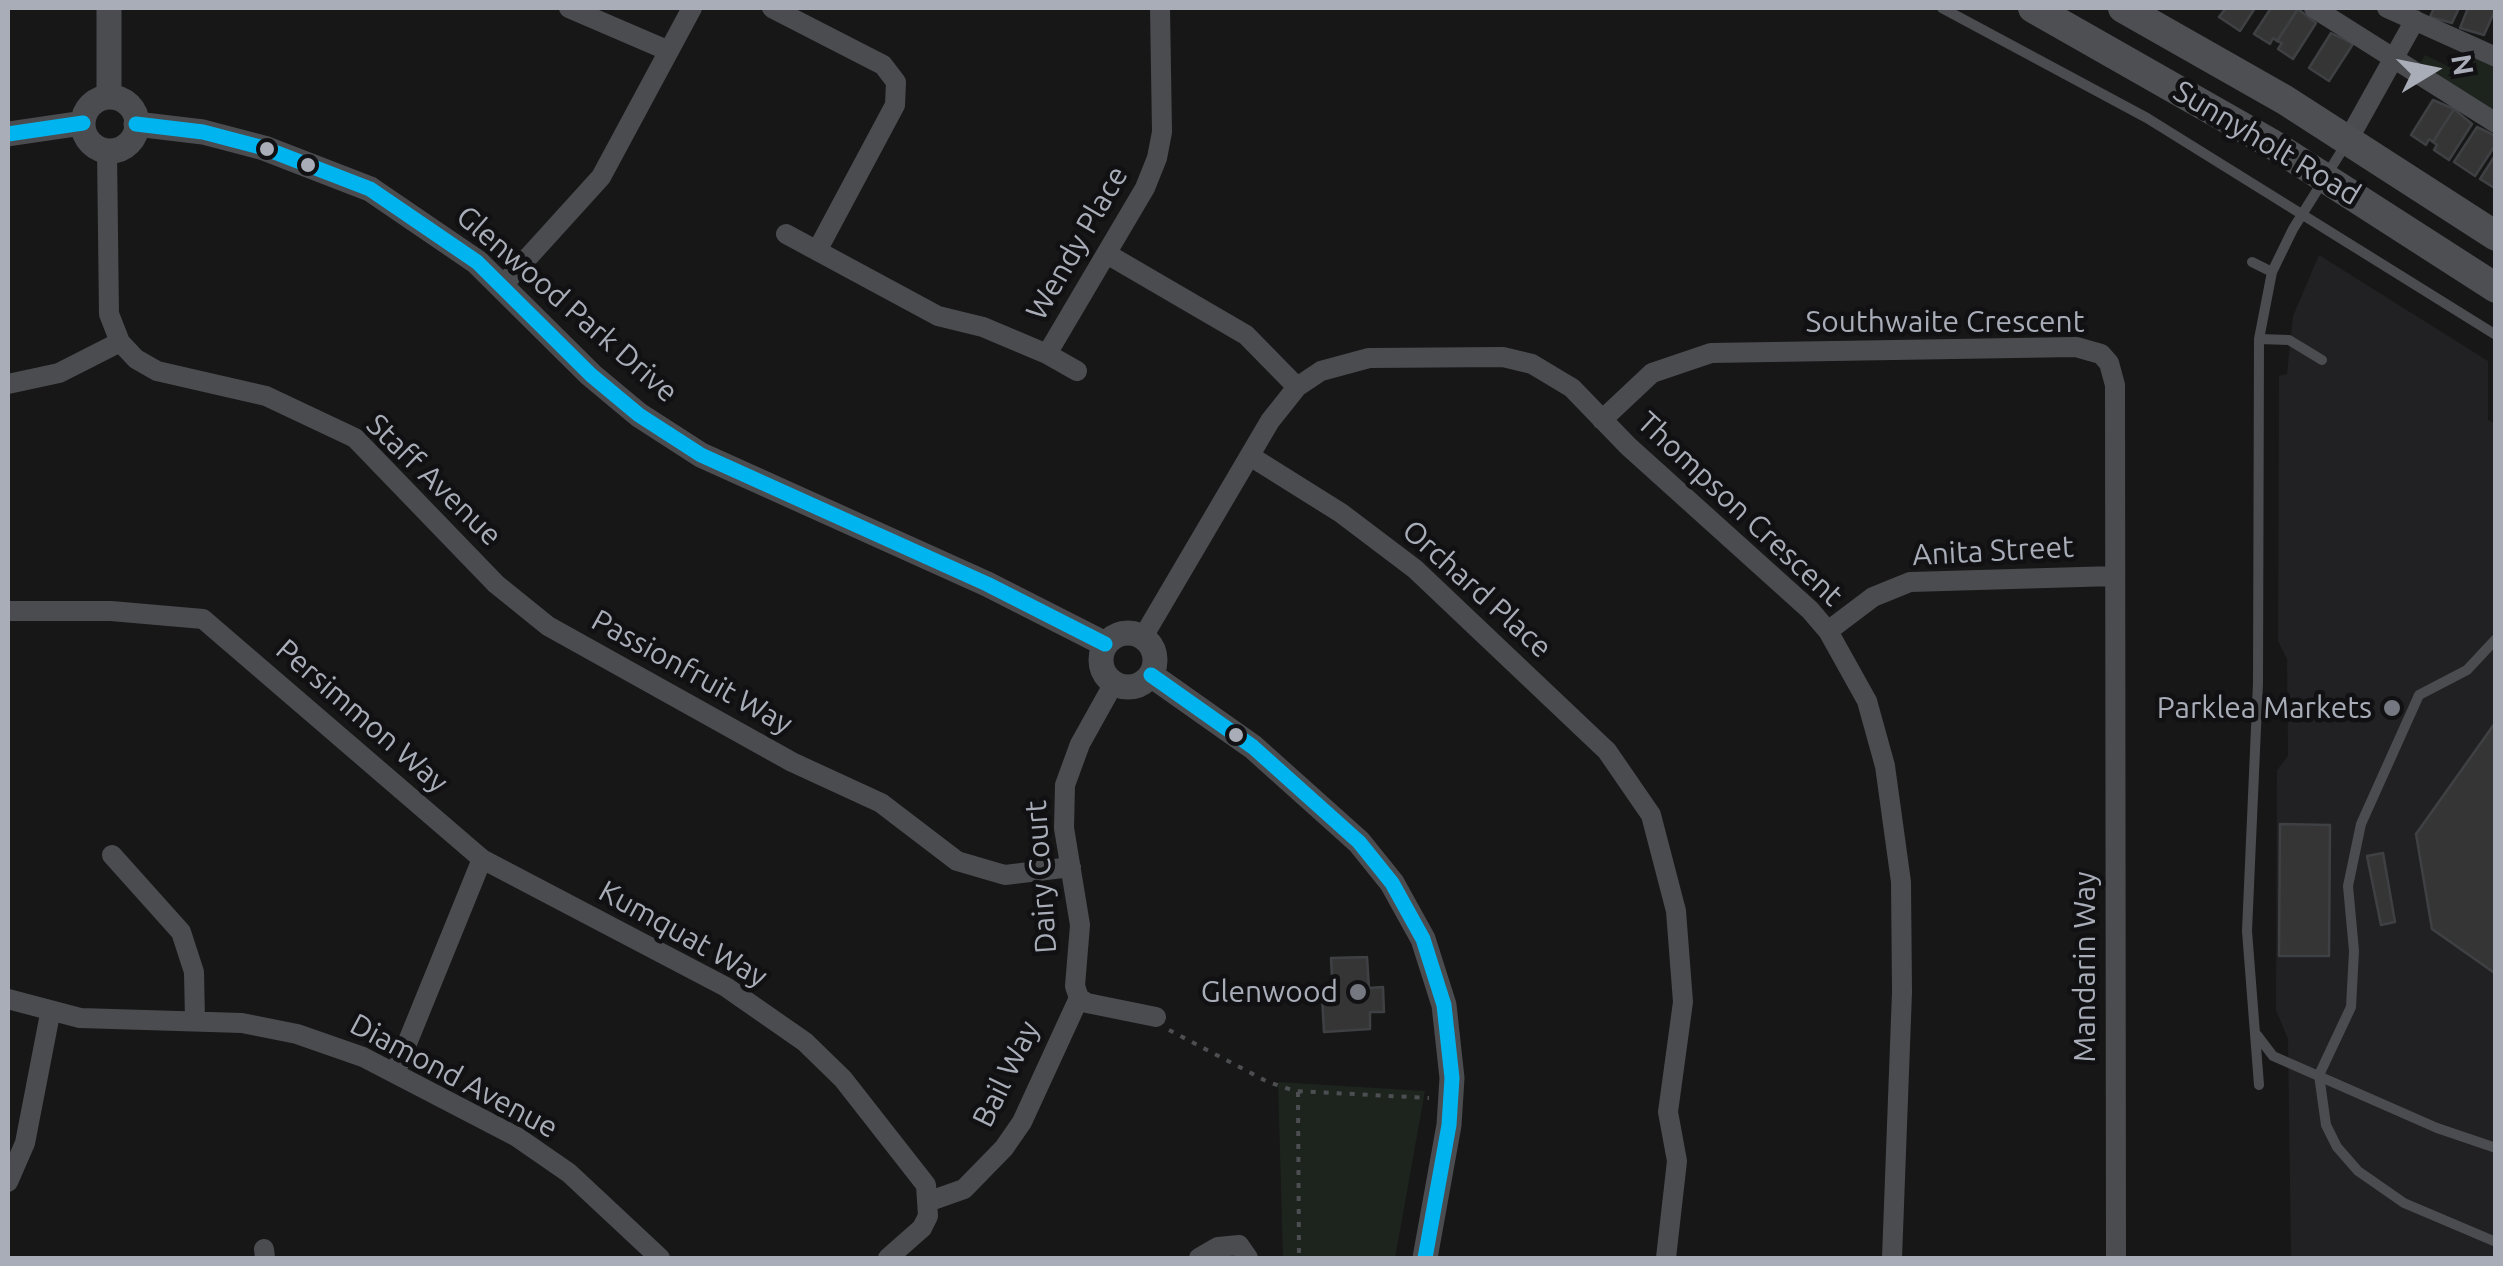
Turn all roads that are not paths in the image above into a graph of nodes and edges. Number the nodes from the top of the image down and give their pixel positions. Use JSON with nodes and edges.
{"nodes":[{"id":1,"x":108,"y":8,"type":"edge"},
{"id":2,"x":569,"y":8,"type":"edge"},
{"id":3,"x":692,"y":8,"type":"edge"},
{"id":4,"x":772,"y":8,"type":"edge"},
{"id":5,"x":1160,"y":8,"type":"edge"},
{"id":6,"x":1942,"y":8,"type":"edge"},
{"id":7,"x":2032,"y":8,"type":"edge"},
{"id":8,"x":2123,"y":8,"type":"edge"},
{"id":9,"x":2314,"y":8,"type":"edge"},
{"id":10,"x":2387,"y":8,"type":"edge"},
{"id":11,"x":2415,"y":20,"type":"junction"},
{"id":12,"x":669,"y":51,"type":"junction"},
{"id":13,"x":2496,"y":57,"type":"edge"},
{"id":14,"x":2396,"y":60,"type":"junction"},
{"id":15,"x":109,"y":97,"type":"junction"},
{"id":16,"x":82,"y":123,"type":"junction"},
{"id":17,"x":2496,"y":123,"type":"edge"},
{"id":18,"x":136,"y":124,"type":"junction"},
{"id":19,"x":8,"y":134,"type":"edge"},
{"id":20,"x":2348,"y":140,"type":"junction"},
{"id":21,"x":107,"y":151,"type":"junction"},
{"id":22,"x":2324,"y":178,"type":"junction"},
{"id":23,"x":2302,"y":214,"type":"junction"},
{"id":24,"x":786,"y":234,"type":"dead end"},
{"id":25,"x":2496,"y":236,"type":"edge"},
{"id":26,"x":818,"y":249,"type":"junction"},
{"id":27,"x":1107,"y":254,"type":"junction"},
{"id":28,"x":2252,"y":262,"type":"dead end"},
{"id":29,"x":2272,"y":272,"type":"junction"},
{"id":30,"x":504,"y":285,"type":"junction"},
{"id":31,"x":2496,"y":288,"type":"edge"},
{"id":32,"x":2496,"y":335,"type":"edge"},
{"id":33,"x":2259,"y":338,"type":"junction"},
{"id":34,"x":120,"y":342,"type":"junction"},
{"id":35,"x":1047,"y":354,"type":"junction"},
{"id":36,"x":2322,"y":360,"type":"dead end"},
{"id":37,"x":1077,"y":370,"type":"dead end"},
{"id":38,"x":8,"y":384,"type":"edge"},
{"id":39,"x":1297,"y":387,"type":"junction"},
{"id":40,"x":1602,"y":420,"type":"junction"},
{"id":41,"x":1250,"y":456,"type":"junction"},
{"id":42,"x":2115,"y":576,"type":"junction"},
{"id":43,"x":496,"y":584,"type":"joint"},
{"id":44,"x":8,"y":611,"type":"edge"},
{"id":45,"x":1828,"y":631,"type":"junction"},
{"id":46,"x":1144,"y":638,"type":"junction"},
{"id":47,"x":2496,"y":640,"type":"edge"},
{"id":48,"x":1106,"y":644,"type":"junction"},
{"id":49,"x":1151,"y":675,"type":"junction"},
{"id":50,"x":1114,"y":683,"type":"junction"},
{"id":51,"x":2116,"y":740,"type":"joint"},
{"id":52,"x":112,"y":855,"type":"dead end"},
{"id":53,"x":482,"y":859,"type":"junction"},
{"id":54,"x":1071,"y":866,"type":"junction"},
{"id":55,"x":1079,"y":998,"type":"junction"},
{"id":56,"x":8,"y":1000,"type":"edge"},
{"id":57,"x":50,"y":1014,"type":"junction"},
{"id":58,"x":1156,"y":1017,"type":"road end"},
{"id":59,"x":195,"y":1020,"type":"junction"},
{"id":60,"x":2254,"y":1030,"type":"junction"},
{"id":61,"x":395,"y":1073,"type":"junction"},
{"id":62,"x":2319,"y":1075,"type":"junction"},
{"id":63,"x":2259,"y":1085,"type":"dead end"},
{"id":64,"x":2496,"y":1148,"type":"edge"},
{"id":65,"x":8,"y":1182,"type":"edge"},
{"id":66,"x":930,"y":1201,"type":"junction"},
{"id":67,"x":2496,"y":1242,"type":"edge"},
{"id":68,"x":1244,"y":1252,"type":"edge"},
{"id":69,"x":660,"y":1258,"type":"edge"},
{"id":70,"x":888,"y":1258,"type":"edge"},
{"id":71,"x":1199,"y":1258,"type":"edge"},
{"id":72,"x":1425,"y":1258,"type":"edge"},
{"id":73,"x":1666,"y":1258,"type":"edge"},
{"id":74,"x":1892,"y":1258,"type":"edge"},
{"id":75,"x":2116,"y":1258,"type":"edge"}],
"edges":[{"from":1,"to":15,"type":"street"},
{"from":2,"to":12,"type":"street"},
{"from":3,"to":12,"type":"street"},
{"from":4,"to":26,"type":"street"},
{"from":5,"to":27,"type":"street","name":"Wendy Place"},
{"from":6,"to":23,"type":"lane"},
{"from":7,"to":22,"type":"main road","name":"Sunnyholt Road"},
{"from":8,"to":20,"type":"main road","name":"Sunnyholt Road"},
{"from":9,"to":14,"type":"street"},
{"from":10,"to":11,"type":"street"},
{"from":11,"to":13,"type":"street"},
{"from":11,"to":14,"type":"street"},
{"from":12,"to":30,"type":"street"},
{"from":14,"to":17,"type":"street"},
{"from":14,"to":20,"type":"street"},
{"from":15,"to":16,"type":"street"},
{"from":15,"to":18,"type":"street"},
{"from":16,"to":19,"type":"street"},
{"from":16,"to":21,"type":"street"},
{"from":18,"to":21,"type":"street"},
{"from":18,"to":30,"type":"street","name":"Glenwood Park Drive"},
{"from":20,"to":22,"type":"lane"},
{"from":20,"to":25,"type":"main road","name":"Sunnyholt Road"},
{"from":21,"to":34,"type":"street"},
{"from":22,"to":23,"type":"lane"},
{"from":22,"to":31,"type":"main road","name":"Sunnyholt Road"},
{"from":23,"to":29,"type":"lane"},
{"from":23,"to":32,"type":"lane"},
{"from":24,"to":26,"type":"street"},
{"from":26,"to":35,"type":"street"},
{"from":27,"to":35,"type":"street","name":"Wendy Place"},
{"from":27,"to":39,"type":"street"},
{"from":28,"to":29,"type":"lane"},
{"from":29,"to":33,"type":"lane"},
{"from":30,"to":48,"type":"street","name":"Glenwood Park Drive"},
{"from":33,"to":36,"type":"lane"},
{"from":33,"to":60,"type":"lane"},
{"from":34,"to":38,"type":"street"},
{"from":34,"to":43,"type":"street","name":"Staff Avenue"},
{"from":35,"to":37,"type":"street","name":"Wendy Place"},
{"from":39,"to":40,"type":"street","name":"Thompson Crescent"},
{"from":39,"to":41,"type":"street"},
{"from":40,"to":42,"type":"street","name":"Southwaite Crescent"},
{"from":40,"to":45,"type":"street","name":"Thompson Crescent"},
{"from":41,"to":46,"type":"street"},
{"from":41,"to":73,"type":"street","name":"Orchard Place"},
{"from":42,"to":45,"type":"street","name":"Anita Street"},
{"from":42,"to":51,"type":"street","name":"Southwaite Crescent"},
{"from":43,"to":54,"type":"street","name":"Passionfruit Way"},
{"from":44,"to":53,"type":"street","name":"Persimmon Way"},
{"from":45,"to":74,"type":"street","name":"Thompson Crescent"},
{"from":46,"to":48,"type":"street"},
{"from":46,"to":49,"type":"street"},
{"from":47,"to":62,"type":"lane"},
{"from":48,"to":50,"type":"street"},
{"from":49,"to":50,"type":"street"},
{"from":49,"to":72,"type":"street"},
{"from":50,"to":54,"type":"street","name":"Dairy Court"},
{"from":51,"to":75,"type":"street","name":"Mandarin Way"},
{"from":52,"to":59,"type":"street"},
{"from":53,"to":61,"type":"street"},
{"from":53,"to":66,"type":"street","name":"Kumquat Way"},
{"from":54,"to":55,"type":"street","name":"Dairy Court"},
{"from":55,"to":58,"type":"street"},
{"from":55,"to":66,"type":"street","name":"Bail Way"},
{"from":56,"to":57,"type":"street","name":"Diamond Avenue"},
{"from":57,"to":59,"type":"street","name":"Diamond Avenue"},
{"from":57,"to":65,"type":"street"},
{"from":59,"to":61,"type":"street","name":"Diamond Avenue"},
{"from":60,"to":62,"type":"lane"},
{"from":60,"to":63,"type":"lane"},
{"from":61,"to":69,"type":"street","name":"Diamond Avenue"},
{"from":62,"to":64,"type":"lane"},
{"from":62,"to":67,"type":"lane"},
{"from":66,"to":70,"type":"street"},
{"from":68,"to":71,"type":"street"}]}
